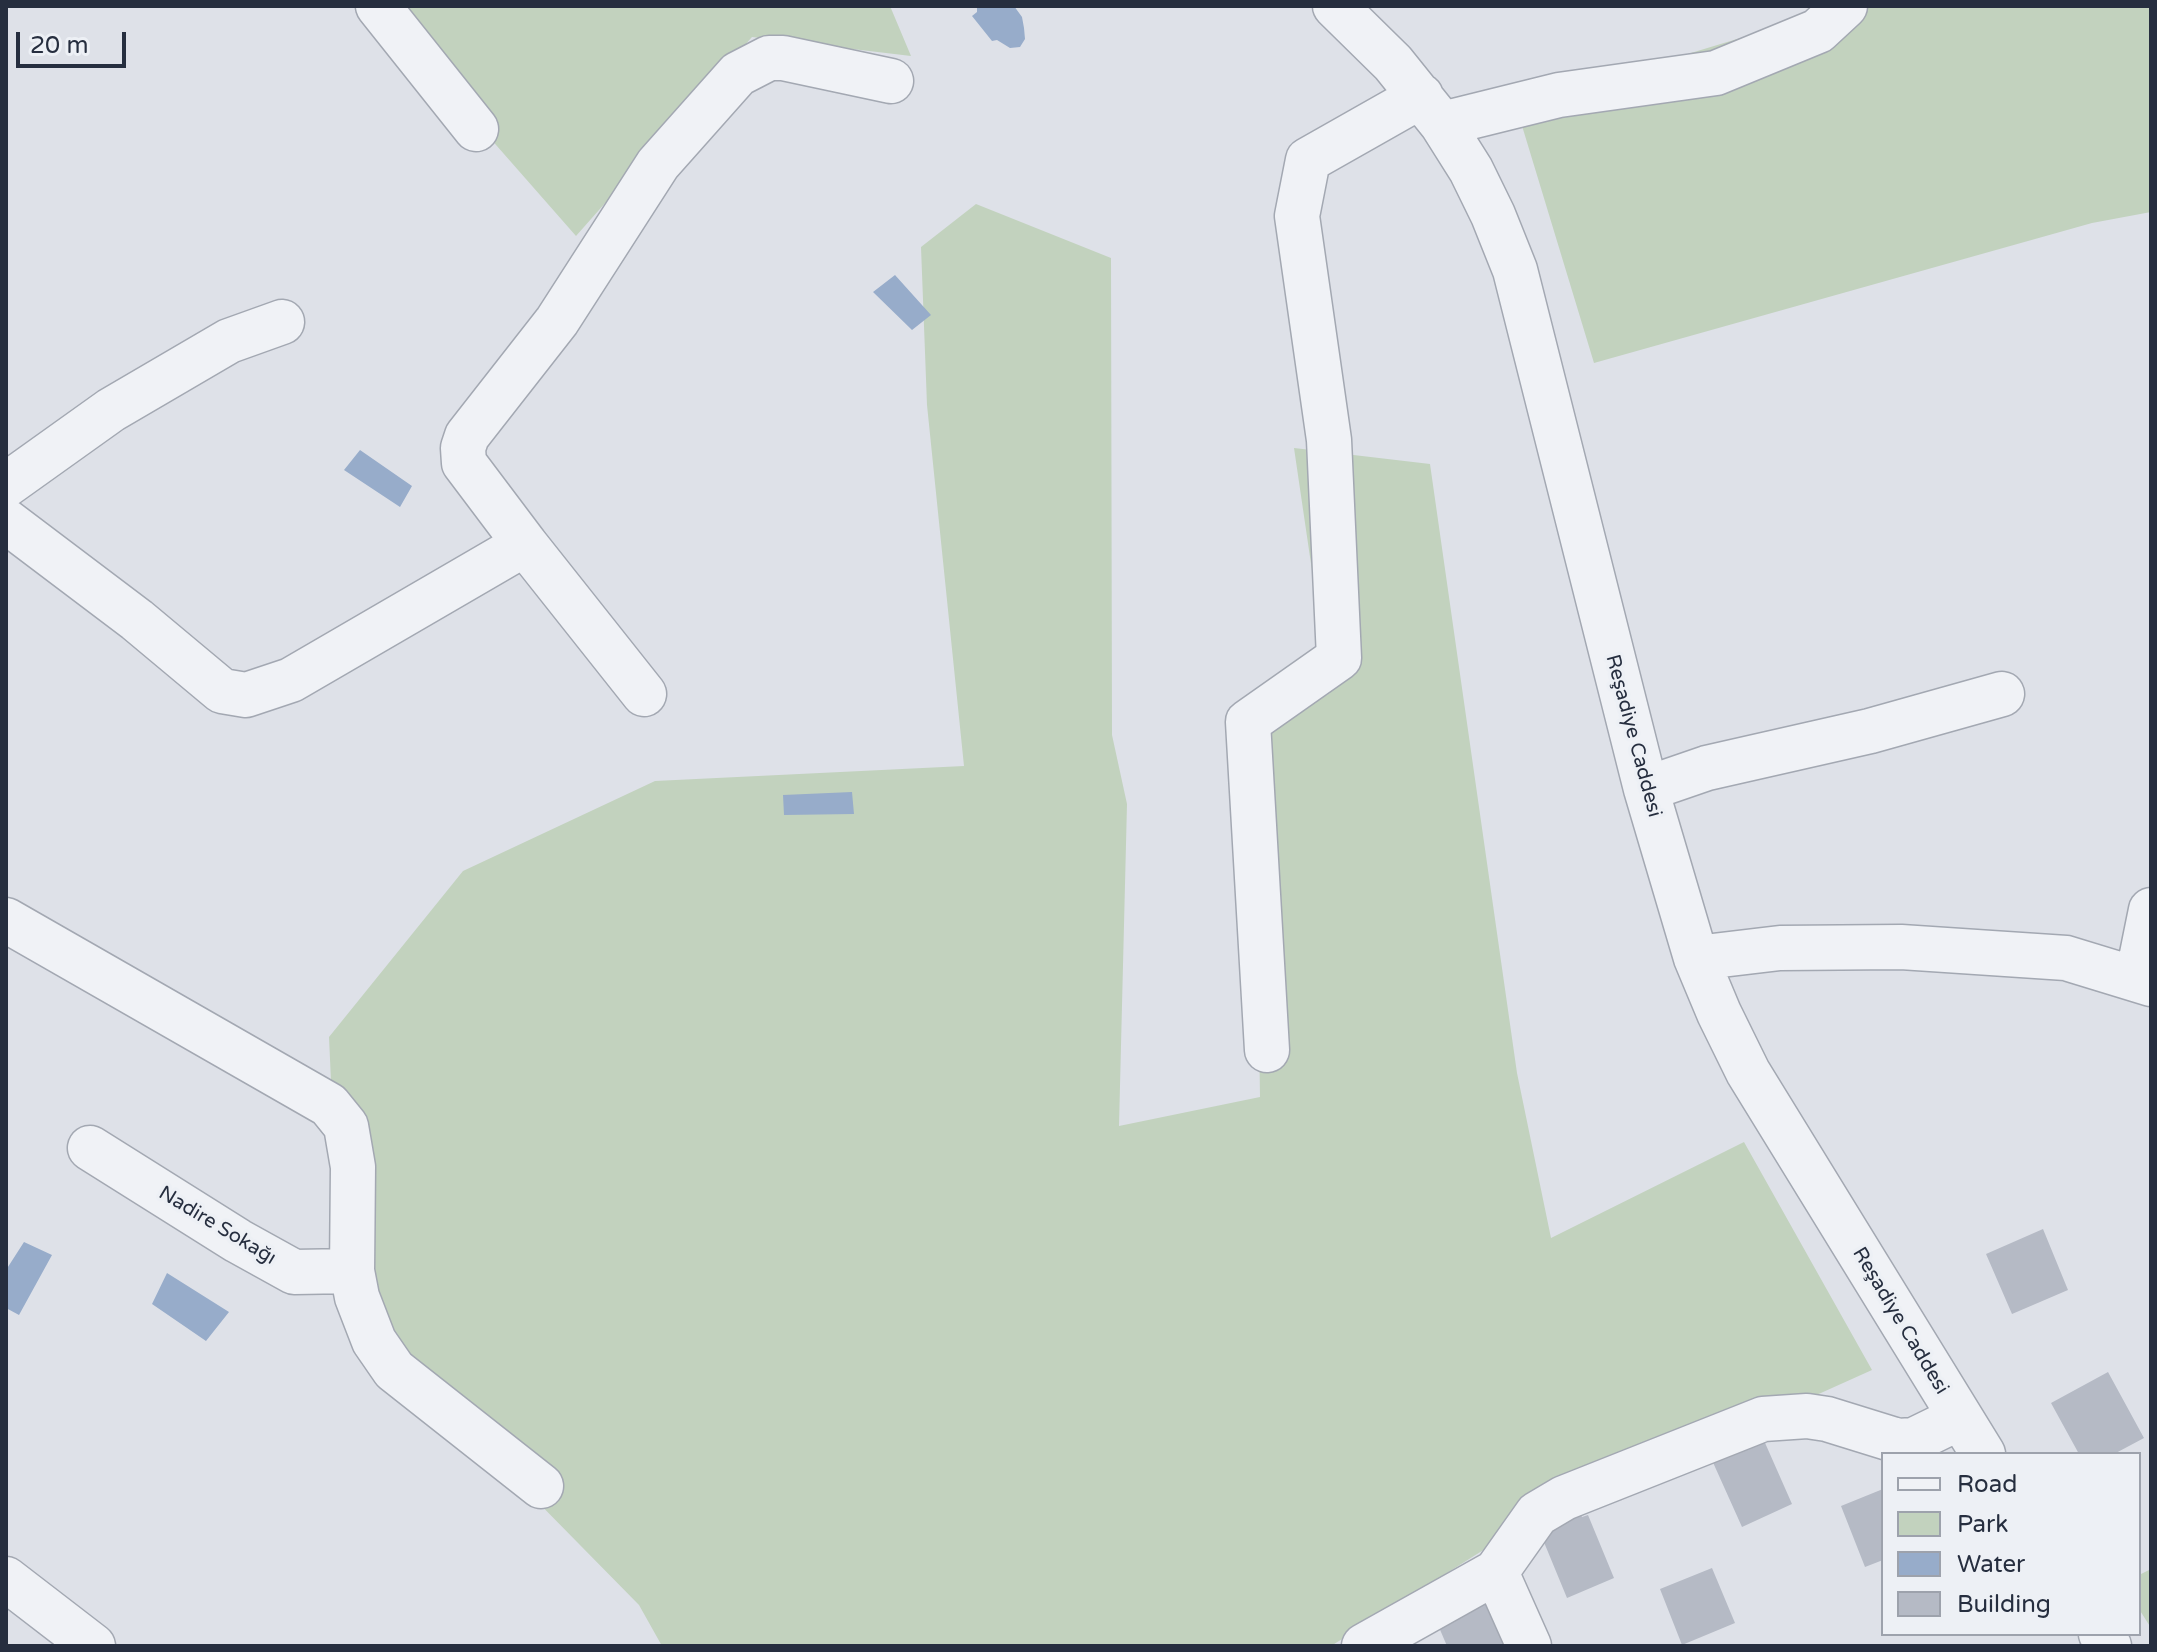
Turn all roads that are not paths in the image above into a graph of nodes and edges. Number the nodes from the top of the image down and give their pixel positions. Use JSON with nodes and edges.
{"nodes":[{"id":1,"x":378,"y":6,"type":"edge"},
{"id":2,"x":1335,"y":6,"type":"edge"},
{"id":3,"x":1845,"y":6,"type":"edge"},
{"id":4,"x":1791,"y":23,"type":"edge"},
{"id":5,"x":891,"y":81,"type":"dead end"},
{"id":6,"x":1432,"y":110,"type":"junction"},
{"id":7,"x":476,"y":129,"type":"dead end"},
{"id":8,"x":282,"y":322,"type":"dead end"},
{"id":9,"x":6,"y":485,"type":"edge"},
{"id":10,"x":6,"y":521,"type":"edge"},
{"id":11,"x":525,"y":544,"type":"junction"},
{"id":12,"x":644,"y":694,"type":"dead end"},
{"id":13,"x":2002,"y":694,"type":"dead end"},
{"id":14,"x":1646,"y":789,"type":"junction"},
{"id":15,"x":2151,"y":910,"type":"edge"},
{"id":16,"x":6,"y":920,"type":"edge"},
{"id":17,"x":1696,"y":958,"type":"junction"},
{"id":18,"x":2144,"y":981,"type":"edge"},
{"id":19,"x":1267,"y":1050,"type":"dead end"},
{"id":20,"x":90,"y":1148,"type":"dead end"},
{"id":21,"x":352,"y":1271,"type":"junction"},
{"id":22,"x":1959,"y":1418,"type":"junction"},
{"id":23,"x":1982,"y":1452,"type":"edge"},
{"id":24,"x":541,"y":1486,"type":"dead end"},
{"id":25,"x":1496,"y":1572,"type":"junction"},
{"id":26,"x":6,"y":1579,"type":"edge"},
{"id":27,"x":93,"y":1646,"type":"edge"},
{"id":28,"x":1364,"y":1646,"type":"edge"},
{"id":29,"x":1529,"y":1646,"type":"edge"}],
"edges":[{"from":1,"to":7,"type":"street"},
{"from":2,"to":6,"type":"street","name":"Reşadiye Caddesi"},
{"from":3,"to":4,"type":"street"},
{"from":4,"to":6,"type":"street"},
{"from":5,"to":11,"type":"street"},
{"from":6,"to":14,"type":"street","name":"Reşadiye Caddesi"},
{"from":6,"to":19,"type":"street"},
{"from":8,"to":9,"type":"street"},
{"from":10,"to":11,"type":"street"},
{"from":11,"to":12,"type":"street"},
{"from":13,"to":14,"type":"street"},
{"from":14,"to":17,"type":"street","name":"Reşadiye Caddesi"},
{"from":15,"to":18,"type":"street"},
{"from":16,"to":21,"type":"street"},
{"from":17,"to":18,"type":"street"},
{"from":17,"to":22,"type":"street","name":"Reşadiye Caddesi"},
{"from":20,"to":21,"type":"street","name":"Nadire Sokağı"},
{"from":21,"to":24,"type":"street"},
{"from":22,"to":23,"type":"street","name":"Reşadiye Caddesi"},
{"from":22,"to":25,"type":"street"},
{"from":25,"to":28,"type":"street"},
{"from":25,"to":29,"type":"street"},
{"from":26,"to":27,"type":"street"}]}
